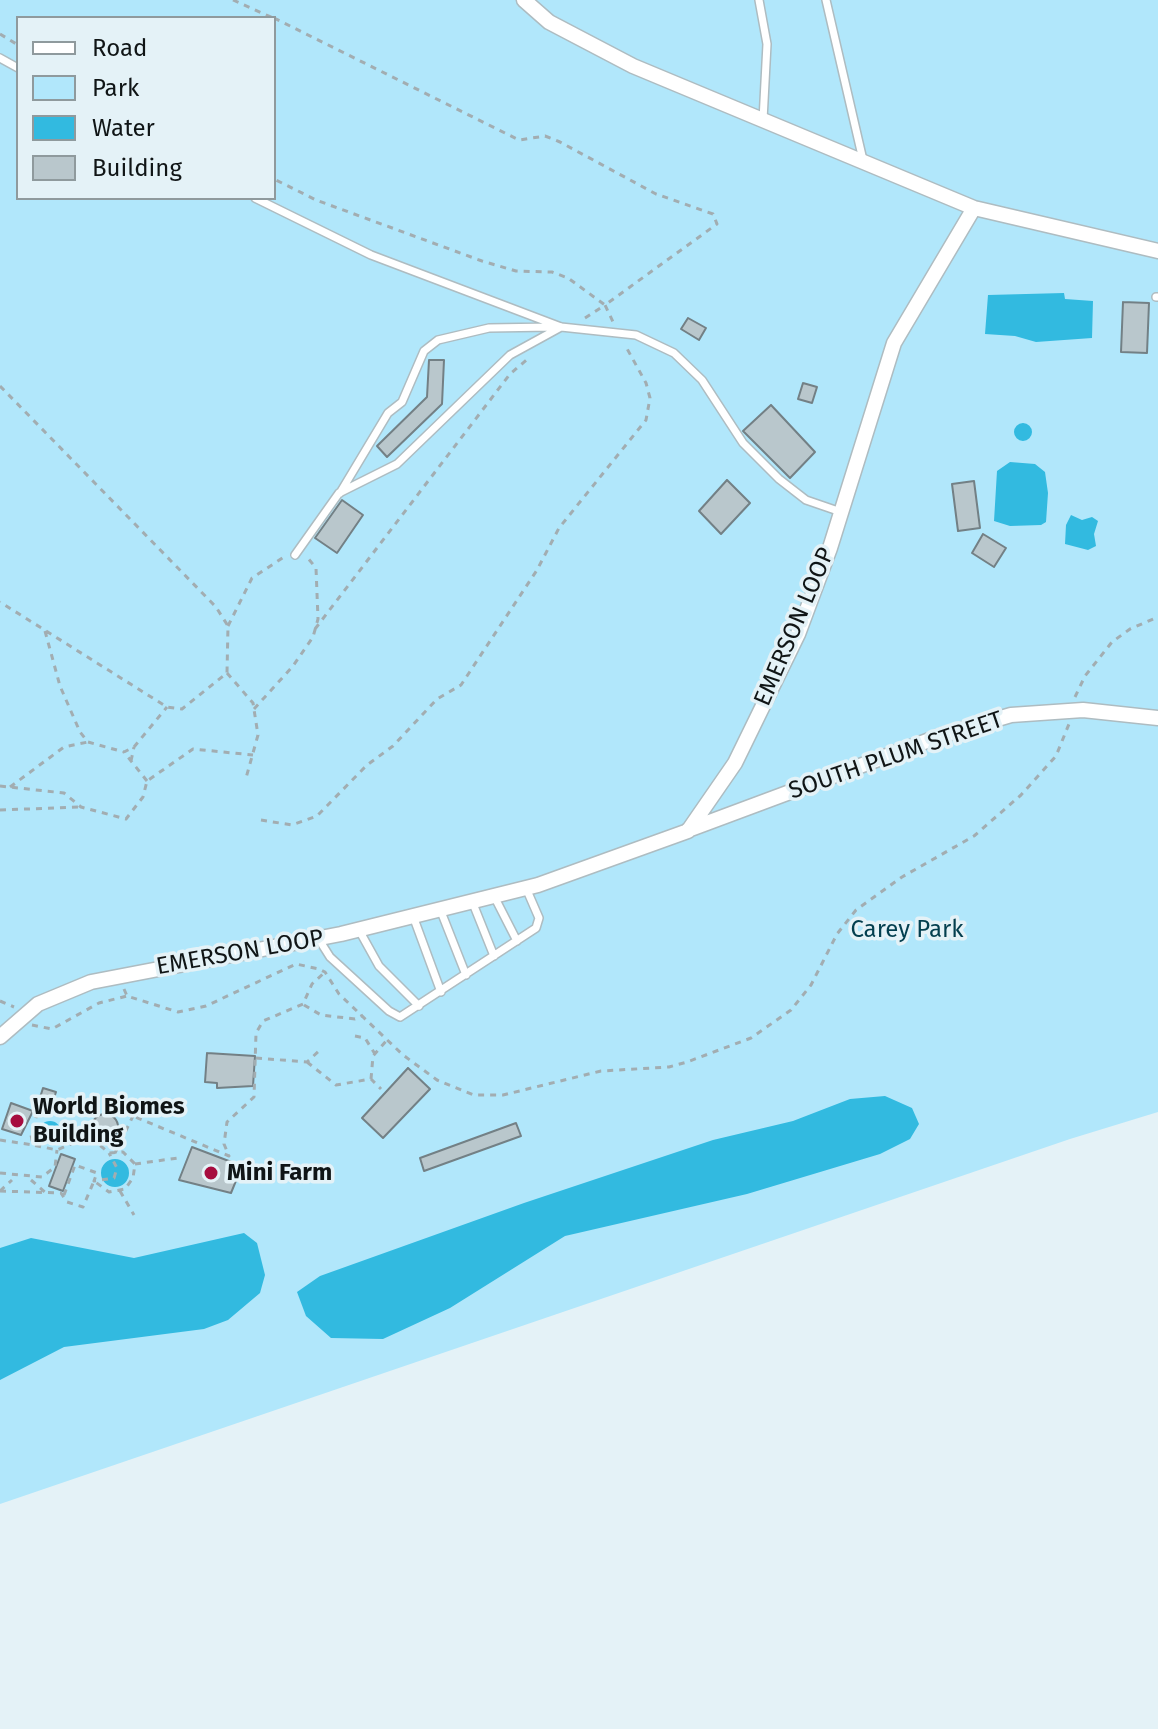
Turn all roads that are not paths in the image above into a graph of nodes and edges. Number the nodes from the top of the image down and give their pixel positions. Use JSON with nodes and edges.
{"nodes":[{"id":1,"x":524,"y":0,"type":"edge"},
{"id":2,"x":759,"y":0,"type":"edge"},
{"id":3,"x":826,"y":0,"type":"edge"},
{"id":4,"x":763,"y":120,"type":"junction"},
{"id":5,"x":864,"y":163,"type":"junction"},
{"id":6,"x":259,"y":200,"type":"edge"},
{"id":7,"x":974,"y":208,"type":"junction"},
{"id":8,"x":1158,"y":251,"type":"edge"},
{"id":9,"x":561,"y":327,"type":"junction"},
{"id":10,"x":339,"y":493,"type":"junction"},
{"id":11,"x":841,"y":512,"type":"junction"},
{"id":12,"x":295,"y":555,"type":"road end"},
{"id":13,"x":1158,"y":718,"type":"edge"},
{"id":14,"x":688,"y":831,"type":"junction"},
{"id":15,"x":526,"y":888,"type":"junction"},
{"id":16,"x":494,"y":896,"type":"junction"},
{"id":17,"x":472,"y":901,"type":"junction"},
{"id":18,"x":440,"y":909,"type":"junction"},
{"id":19,"x":413,"y":916,"type":"junction"},
{"id":20,"x":359,"y":929,"type":"junction"},
{"id":21,"x":318,"y":938,"type":"junction"},
{"id":22,"x":517,"y":941,"type":"junction"},
{"id":23,"x":494,"y":956,"type":"junction"},
{"id":24,"x":466,"y":975,"type":"junction"},
{"id":25,"x":441,"y":992,"type":"junction"},
{"id":26,"x":419,"y":1006,"type":"junction"},
{"id":27,"x":0,"y":1037,"type":"edge"}],
"edges":[{"from":1,"to":4,"type":"street"},
{"from":2,"to":4,"type":"lane"},
{"from":3,"to":5,"type":"lane"},
{"from":4,"to":5,"type":"street"},
{"from":5,"to":7,"type":"street"},
{"from":6,"to":9,"type":"lane"},
{"from":7,"to":8,"type":"street"},
{"from":7,"to":11,"type":"street","name":"EMERSON LOOP"},
{"from":9,"to":10,"type":"lane"},
{"from":9,"to":10,"type":"lane"},
{"from":9,"to":11,"type":"lane"},
{"from":10,"to":12,"type":"lane"},
{"from":11,"to":14,"type":"street","name":"EMERSON LOOP"},
{"from":13,"to":14,"type":"street","name":"SOUTH PLUM STREET"},
{"from":14,"to":15,"type":"street","name":"EMERSON LOOP"},
{"from":15,"to":16,"type":"street","name":"EMERSON LOOP"},
{"from":15,"to":22,"type":"lane"},
{"from":16,"to":17,"type":"street","name":"EMERSON LOOP"},
{"from":16,"to":22,"type":"lane"},
{"from":17,"to":18,"type":"street","name":"EMERSON LOOP"},
{"from":17,"to":23,"type":"lane"},
{"from":18,"to":19,"type":"street","name":"EMERSON LOOP"},
{"from":18,"to":24,"type":"lane"},
{"from":19,"to":20,"type":"street","name":"EMERSON LOOP"},
{"from":19,"to":25,"type":"lane"},
{"from":20,"to":21,"type":"street","name":"EMERSON LOOP"},
{"from":20,"to":26,"type":"lane"},
{"from":21,"to":26,"type":"lane"},
{"from":21,"to":27,"type":"street","name":"EMERSON LOOP"},
{"from":22,"to":23,"type":"lane"},
{"from":23,"to":24,"type":"lane"},
{"from":24,"to":25,"type":"lane"},
{"from":25,"to":26,"type":"lane"}]}
